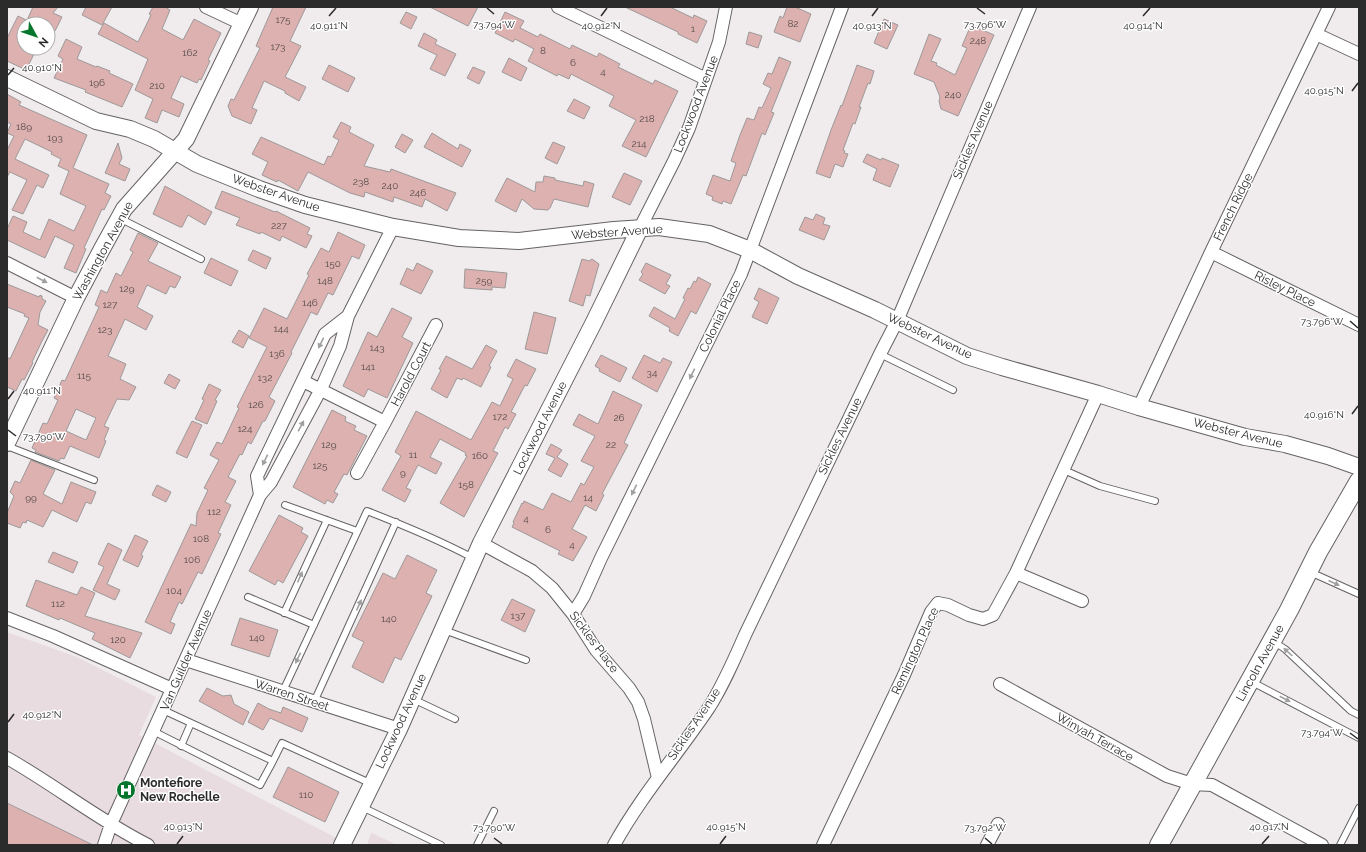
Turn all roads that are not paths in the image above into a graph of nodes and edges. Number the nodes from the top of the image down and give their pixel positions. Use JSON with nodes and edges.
{"nodes":[{"id":1,"x":206,"y":7,"type":"edge"},
{"id":2,"x":250,"y":7,"type":"edge"},
{"id":3,"x":558,"y":7,"type":"edge"},
{"id":4,"x":726,"y":7,"type":"edge"},
{"id":5,"x":842,"y":7,"type":"edge"},
{"id":6,"x":1030,"y":7,"type":"edge"},
{"id":7,"x":1329,"y":7,"type":"edge"},
{"id":8,"x":242,"y":24,"type":"junction"},
{"id":9,"x":1316,"y":34,"type":"junction"},
{"id":10,"x":1359,"y":54,"type":"edge"},
{"id":11,"x":7,"y":78,"type":"edge"},
{"id":12,"x":706,"y":79,"type":"junction"},
{"id":13,"x":175,"y":151,"type":"junction"},
{"id":14,"x":119,"y":218,"type":"junction"},
{"id":15,"x":393,"y":226,"type":"junction"},
{"id":16,"x":640,"y":228,"type":"junction"},
{"id":17,"x":750,"y":250,"type":"junction"},
{"id":18,"x":1212,"y":252,"type":"junction"},
{"id":19,"x":201,"y":260,"type":"dead end"},
{"id":20,"x":7,"y":263,"type":"edge"},
{"id":21,"x":76,"y":298,"type":"junction"},
{"id":22,"x":348,"y":316,"type":"junction"},
{"id":23,"x":897,"y":321,"type":"junction"},
{"id":24,"x":436,"y":325,"type":"dead end"},
{"id":25,"x":1359,"y":325,"type":"edge"},
{"id":26,"x":880,"y":354,"type":"junction"},
{"id":27,"x":303,"y":381,"type":"junction"},
{"id":28,"x":320,"y":389,"type":"junction"},
{"id":29,"x":953,"y":390,"type":"dead end"},
{"id":30,"x":1098,"y":394,"type":"junction"},
{"id":31,"x":1139,"y":407,"type":"junction"},
{"id":32,"x":385,"y":422,"type":"junction"},
{"id":33,"x":7,"y":443,"type":"edge"},
{"id":34,"x":7,"y":446,"type":"edge"},
{"id":35,"x":1359,"y":467,"type":"edge"},
{"id":36,"x":1064,"y":470,"type":"junction"},
{"id":37,"x":357,"y":473,"type":"dead end"},
{"id":38,"x":94,"y":480,"type":"dead end"},
{"id":39,"x":1359,"y":481,"type":"edge"},
{"id":40,"x":260,"y":495,"type":"junction"},
{"id":41,"x":1155,"y":502,"type":"dead end"},
{"id":42,"x":285,"y":505,"type":"dead end"},
{"id":43,"x":327,"y":520,"type":"junction"},
{"id":44,"x":396,"y":522,"type":"junction"},
{"id":45,"x":357,"y":531,"type":"junction"},
{"id":46,"x":481,"y":543,"type":"junction"},
{"id":47,"x":474,"y":559,"type":"junction"},
{"id":48,"x":1308,"y":572,"type":"junction"},
{"id":49,"x":1016,"y":573,"type":"junction"},
{"id":50,"x":1359,"y":594,"type":"edge"},
{"id":51,"x":248,"y":598,"type":"dead end"},
{"id":52,"x":1082,"y":601,"type":"dead end"},
{"id":53,"x":284,"y":613,"type":"junction"},
{"id":54,"x":573,"y":614,"type":"junction"},
{"id":55,"x":7,"y":618,"type":"edge"},
{"id":56,"x":314,"y":625,"type":"junction"},
{"id":57,"x":443,"y":630,"type":"junction"},
{"id":58,"x":1272,"y":641,"type":"junction"},
{"id":59,"x":186,"y":660,"type":"junction"},
{"id":60,"x":526,"y":660,"type":"dead end"},
{"id":61,"x":1250,"y":681,"type":"junction"},
{"id":62,"x":1000,"y":684,"type":"dead end"},
{"id":63,"x":172,"y":689,"type":"junction"},
{"id":64,"x":283,"y":692,"type":"junction"},
{"id":65,"x":412,"y":699,"type":"junction"},
{"id":66,"x":314,"y":702,"type":"junction"},
{"id":67,"x":163,"y":710,"type":"junction"},
{"id":68,"x":1359,"y":715,"type":"edge"},
{"id":69,"x":455,"y":719,"type":"dead end"},
{"id":70,"x":191,"y":723,"type":"junction"},
{"id":71,"x":399,"y":729,"type":"junction"},
{"id":72,"x":153,"y":731,"type":"junction"},
{"id":73,"x":1359,"y":738,"type":"edge"},
{"id":74,"x":181,"y":746,"type":"junction"},
{"id":75,"x":7,"y":758,"type":"edge"},
{"id":76,"x":273,"y":761,"type":"junction"},
{"id":77,"x":658,"y":778,"type":"junction"},
{"id":78,"x":372,"y":784,"type":"junction"},
{"id":79,"x":1192,"y":784,"type":"junction"},
{"id":80,"x":361,"y":806,"type":"junction"},
{"id":81,"x":1359,"y":808,"type":"edge"},
{"id":82,"x":494,"y":810,"type":"dead end"},
{"id":83,"x":111,"y":824,"type":"junction"},
{"id":84,"x":998,"y":824,"type":"dead end"},
{"id":85,"x":104,"y":845,"type":"edge"},
{"id":86,"x":148,"y":845,"type":"edge"},
{"id":87,"x":342,"y":845,"type":"edge"},
{"id":88,"x":441,"y":845,"type":"edge"},
{"id":89,"x":477,"y":845,"type":"edge"},
{"id":90,"x":614,"y":845,"type":"edge"},
{"id":91,"x":823,"y":845,"type":"edge"},
{"id":92,"x":987,"y":845,"type":"edge"},
{"id":93,"x":1159,"y":845,"type":"edge"},
{"id":94,"x":1322,"y":845,"type":"edge"},
{"id":95,"x":1340,"y":845,"type":"edge"}],
"edges":[{"from":1,"to":8,"type":"street"},
{"from":2,"to":8,"type":"street","name":"Washington Avenue"},
{"from":3,"to":12,"type":"street"},
{"from":4,"to":12,"type":"street","name":"Lockwood Avenue"},
{"from":5,"to":17,"type":"street","name":"Colonial Place"},
{"from":6,"to":23,"type":"street","name":"Sickles Avenue"},
{"from":7,"to":9,"type":"street","name":"French Ridge"},
{"from":8,"to":13,"type":"street","name":"Washington Avenue"},
{"from":9,"to":10,"type":"street"},
{"from":9,"to":18,"type":"street","name":"French Ridge"},
{"from":11,"to":13,"type":"street","name":"Webster Avenue"},
{"from":12,"to":16,"type":"street","name":"Lockwood Avenue"},
{"from":13,"to":14,"type":"street","name":"Washington Avenue"},
{"from":13,"to":15,"type":"street","name":"Webster Avenue"},
{"from":14,"to":19,"type":"lane"},
{"from":14,"to":21,"type":"street","name":"Washington Avenue"},
{"from":15,"to":16,"type":"street","name":"Webster Avenue"},
{"from":15,"to":22,"type":"street","name":"Van Guilder Avenue"},
{"from":16,"to":17,"type":"street","name":"Webster Avenue"},
{"from":16,"to":46,"type":"street","name":"Lockwood Avenue"},
{"from":17,"to":23,"type":"street","name":"Webster Avenue"},
{"from":17,"to":54,"type":"street","name":"Colonial Place","one_way":true},
{"from":18,"to":25,"type":"street","name":"Risley Place"},
{"from":18,"to":31,"type":"street","name":"French Ridge"},
{"from":20,"to":21,"type":"street","one_way":true},
{"from":21,"to":33,"type":"street","name":"Washington Avenue"},
{"from":22,"to":27,"type":"street","name":"Van Guilder Avenue","one_way":true},
{"from":22,"to":28,"type":"street","name":"Van Guilder Avenue"},
{"from":23,"to":26,"type":"street","name":"Sickles Avenue"},
{"from":23,"to":30,"type":"street","name":"Webster Avenue"},
{"from":24,"to":32,"type":"street","name":"Harold Court"},
{"from":26,"to":29,"type":"lane"},
{"from":26,"to":77,"type":"street","name":"Sickles Avenue"},
{"from":27,"to":28,"type":"street"},
{"from":27,"to":40,"type":"street","name":"Van Guilder Avenue","one_way":true},
{"from":28,"to":32,"type":"street"},
{"from":40,"to":28,"type":"street","name":"Van Guilder Avenue","one_way":true},
{"from":30,"to":31,"type":"street","name":"Webster Avenue"},
{"from":30,"to":36,"type":"street","name":"Remington Place"},
{"from":31,"to":35,"type":"street","name":"Webster Avenue"},
{"from":32,"to":37,"type":"street","name":"Harold Court"},
{"from":34,"to":38,"type":"lane"},
{"from":36,"to":41,"type":"lane"},
{"from":36,"to":49,"type":"street","name":"Remington Place"},
{"from":39,"to":48,"type":"main road","name":"Lincoln Avenue"},
{"from":40,"to":59,"type":"street","name":"Van Guilder Avenue"},
{"from":42,"to":43,"type":"lane"},
{"from":43,"to":45,"type":"lane"},
{"from":53,"to":43,"type":"lane","one_way":true},
{"from":44,"to":45,"type":"lane"},
{"from":44,"to":47,"type":"lane"},
{"from":66,"to":44,"type":"lane","one_way":true},
{"from":45,"to":56,"type":"lane"},
{"from":46,"to":47,"type":"street","name":"Lockwood Avenue"},
{"from":46,"to":54,"type":"street","name":"Sickles Place"},
{"from":47,"to":57,"type":"street","name":"Lockwood Avenue"},
{"from":48,"to":50,"type":"lane","one_way":true},
{"from":48,"to":58,"type":"main road","name":"Lincoln Avenue"},
{"from":49,"to":52,"type":"street"},
{"from":49,"to":91,"type":"street","name":"Remington Place"},
{"from":51,"to":53,"type":"lane"},
{"from":53,"to":56,"type":"lane"},
{"from":54,"to":77,"type":"street","name":"Sickles Place"},
{"from":55,"to":63,"type":"street"},
{"from":56,"to":64,"type":"lane","one_way":true},
{"from":57,"to":60,"type":"lane"},
{"from":57,"to":65,"type":"street","name":"Lockwood Avenue"},
{"from":58,"to":61,"type":"main road","name":"Lincoln Avenue"},
{"from":68,"to":58,"type":"lane","one_way":true},
{"from":59,"to":63,"type":"street","name":"Van Guilder Avenue"},
{"from":59,"to":64,"type":"street","name":"Warren Street"},
{"from":61,"to":73,"type":"lane","one_way":true},
{"from":61,"to":79,"type":"main road","name":"Lincoln Avenue"},
{"from":62,"to":79,"type":"street","name":"Winyah Terrace"},
{"from":63,"to":67,"type":"street","name":"Van Guilder Avenue"},
{"from":64,"to":66,"type":"street","name":"Warren Street"},
{"from":65,"to":69,"type":"lane"},
{"from":65,"to":71,"type":"street","name":"Lockwood Avenue"},
{"from":66,"to":71,"type":"street","name":"Warren Street"},
{"from":67,"to":70,"type":"lane"},
{"from":67,"to":72,"type":"street","name":"Van Guilder Avenue"},
{"from":70,"to":74,"type":"lane"},
{"from":70,"to":76,"type":"lane"},
{"from":71,"to":78,"type":"street","name":"Lockwood Avenue"},
{"from":72,"to":74,"type":"lane"},
{"from":72,"to":83,"type":"street","name":"Van Guilder Avenue"},
{"from":74,"to":76,"type":"lane"},
{"from":75,"to":83,"type":"street"},
{"from":76,"to":78,"type":"lane"},
{"from":77,"to":90,"type":"street","name":"Sickles Avenue"},
{"from":78,"to":80,"type":"street","name":"Lockwood Avenue"},
{"from":79,"to":93,"type":"main road","name":"Lincoln Avenue"},
{"from":79,"to":94,"type":"street","name":"Winyah Terrace"},
{"from":80,"to":87,"type":"street","name":"Lockwood Avenue"},
{"from":80,"to":88,"type":"lane"},
{"from":81,"to":95,"type":"lane"},
{"from":82,"to":89,"type":"lane"},
{"from":83,"to":85,"type":"street","name":"Van Guilder Avenue"},
{"from":83,"to":86,"type":"street"},
{"from":84,"to":92,"type":"street"}]}
